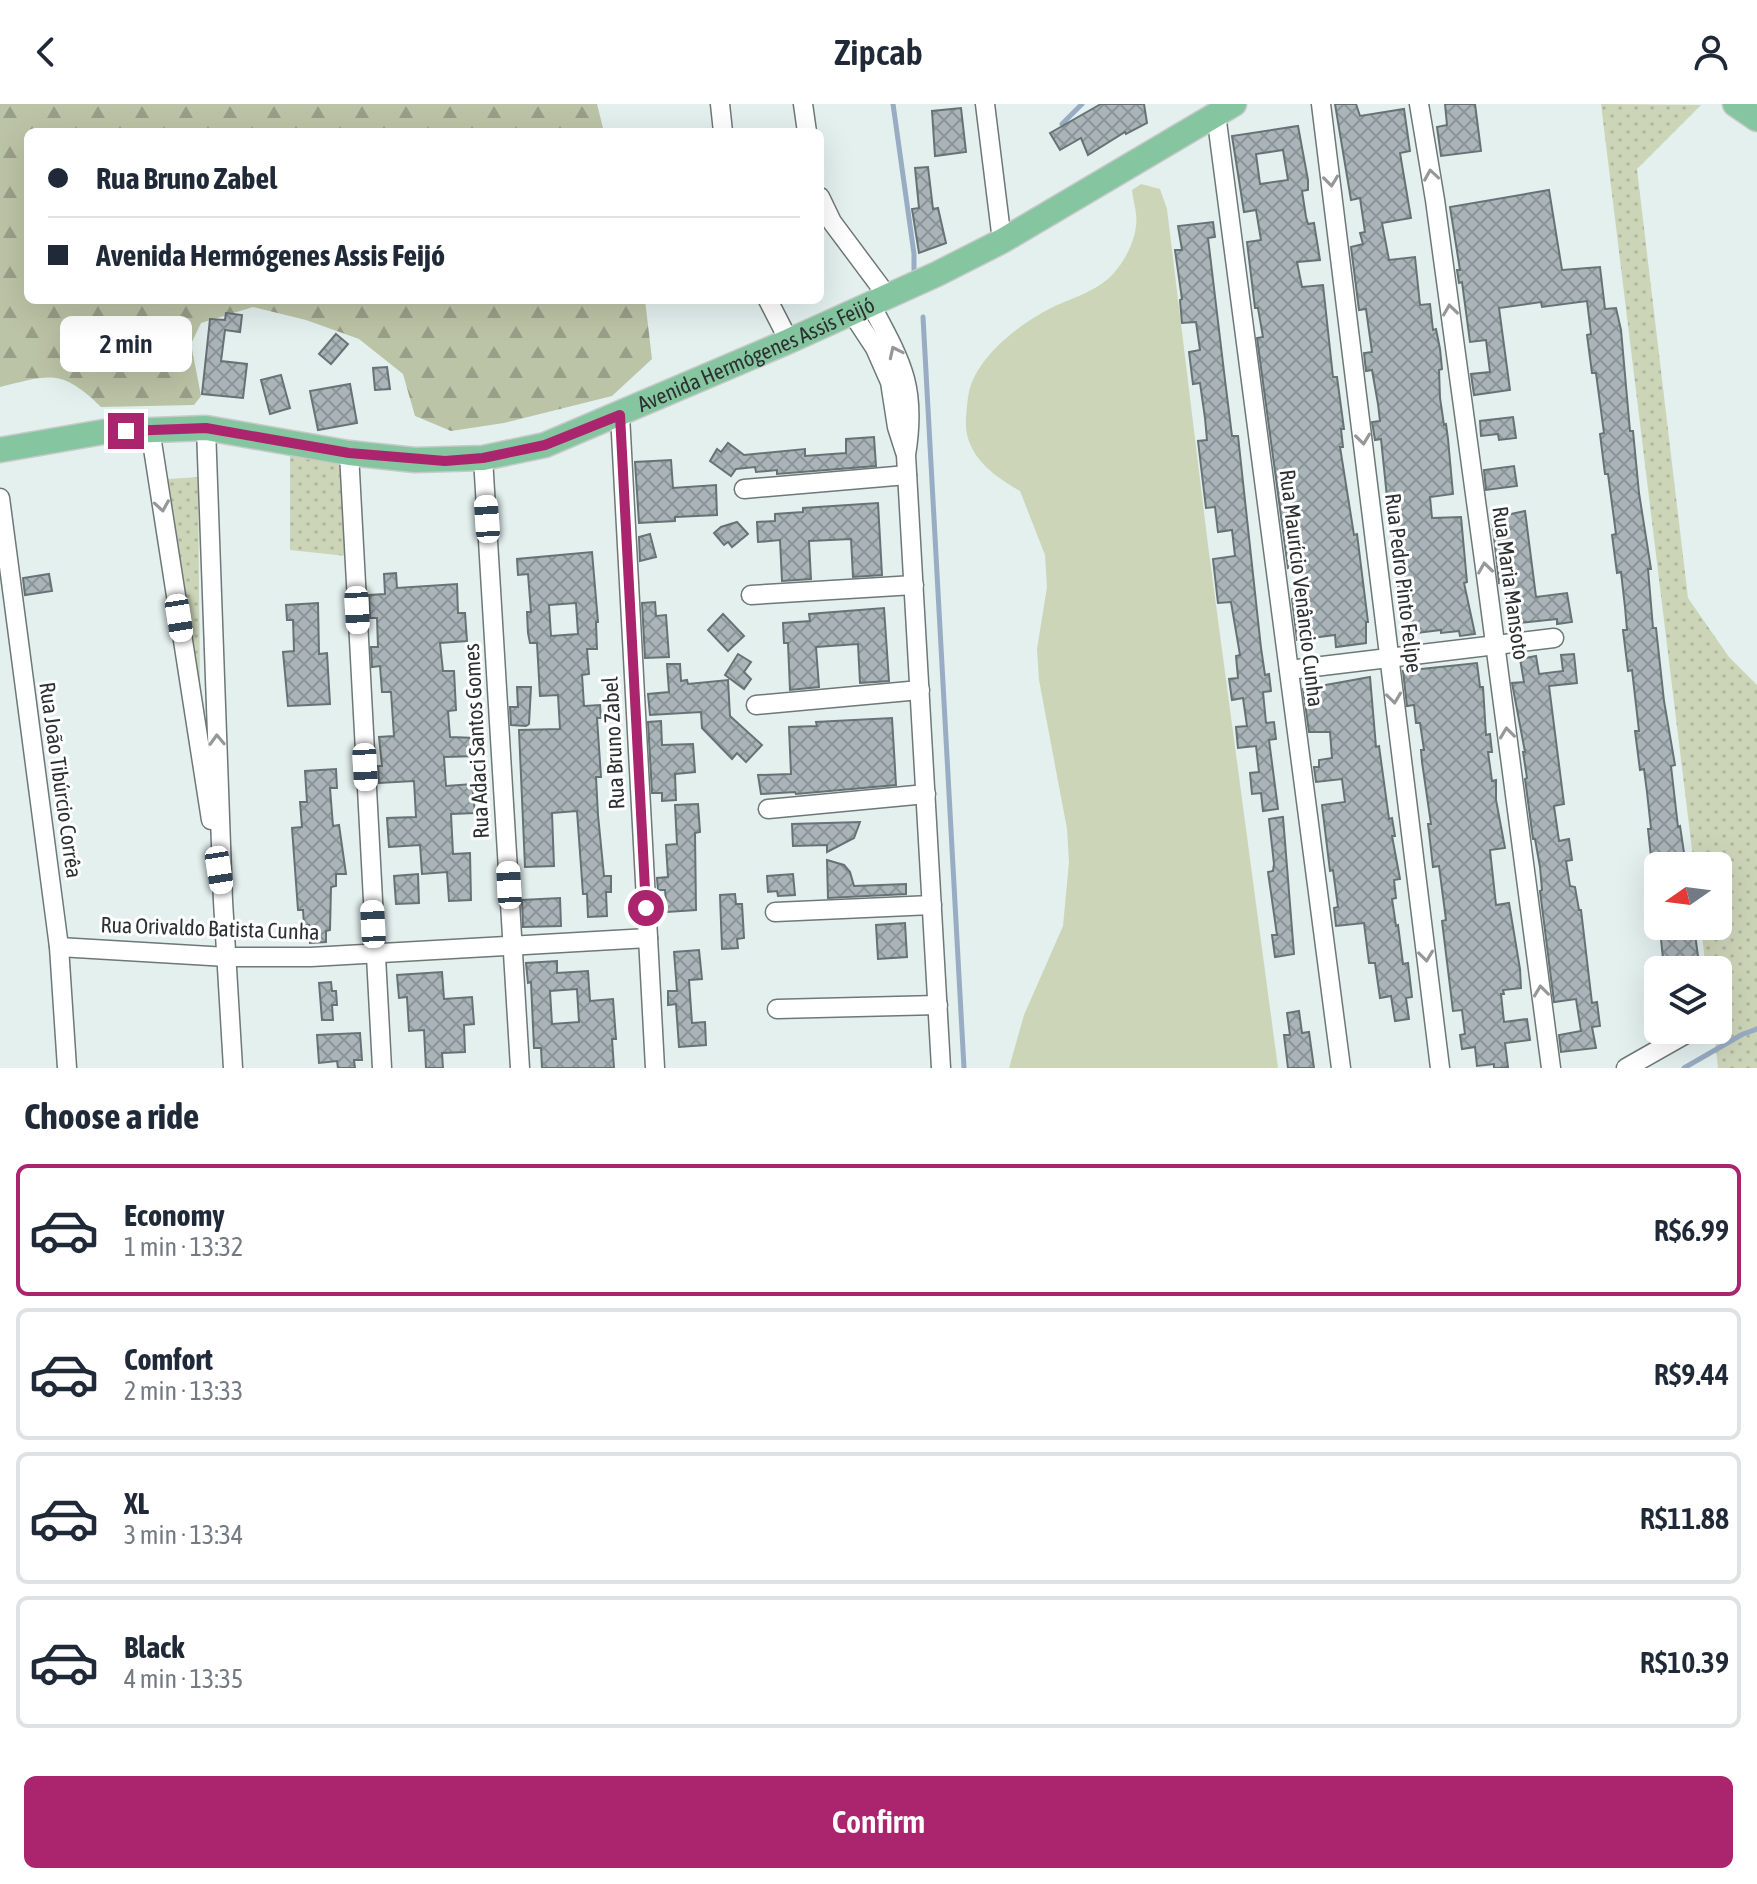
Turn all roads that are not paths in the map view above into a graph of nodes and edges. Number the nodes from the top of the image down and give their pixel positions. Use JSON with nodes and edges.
{"nodes":[{"id":1,"x":720,"y":104,"type":"edge"},
{"id":2,"x":803,"y":104,"type":"edge"},
{"id":3,"x":985,"y":104,"type":"edge"},
{"id":4,"x":1321,"y":104,"type":"edge"},
{"id":5,"x":1419,"y":104,"type":"edge"},
{"id":6,"x":1735,"y":104,"type":"edge"},
{"id":7,"x":1225,"y":109,"type":"edge"},
{"id":8,"x":1757,"y":119,"type":"edge"},
{"id":9,"x":723,"y":128,"type":"edge"},
{"id":10,"x":806,"y":128,"type":"edge"},
{"id":11,"x":824,"y":205,"type":"edge"},
{"id":12,"x":1002,"y":241,"type":"junction"},
{"id":13,"x":770,"y":304,"type":"edge"},
{"id":14,"x":870,"y":305,"type":"junction"},
{"id":15,"x":789,"y":341,"type":"junction"},
{"id":16,"x":620,"y":415,"type":"junction"},
{"id":17,"x":206,"y":428,"type":"junction"},
{"id":18,"x":150,"y":429,"type":"junction"},
{"id":19,"x":0,"y":450,"type":"edge"},
{"id":20,"x":349,"y":453,"type":"junction"},
{"id":21,"x":483,"y":458,"type":"junction"},
{"id":22,"x":907,"y":475,"type":"junction"},
{"id":23,"x":744,"y":489,"type":"dead end"},
{"id":24,"x":0,"y":498,"type":"edge"},
{"id":25,"x":914,"y":585,"type":"junction"},
{"id":26,"x":751,"y":595,"type":"dead end"},
{"id":27,"x":1554,"y":638,"type":"dead end"},
{"id":28,"x":1495,"y":645,"type":"junction"},
{"id":29,"x":1389,"y":658,"type":"junction"},
{"id":30,"x":1289,"y":670,"type":"junction"},
{"id":31,"x":920,"y":690,"type":"junction"},
{"id":32,"x":756,"y":705,"type":"dead end"},
{"id":33,"x":926,"y":794,"type":"junction"},
{"id":34,"x":768,"y":809,"type":"dead end"},
{"id":35,"x":223,"y":901,"type":"junction"},
{"id":36,"x":932,"y":905,"type":"junction"},
{"id":37,"x":775,"y":912,"type":"dead end"},
{"id":38,"x":648,"y":938,"type":"junction"},
{"id":39,"x":513,"y":946,"type":"junction"},
{"id":40,"x":59,"y":947,"type":"junction"},
{"id":41,"x":374,"y":955,"type":"junction"},
{"id":42,"x":227,"y":957,"type":"junction"},
{"id":43,"x":938,"y":1005,"type":"junction"},
{"id":44,"x":777,"y":1009,"type":"dead end"},
{"id":45,"x":1668,"y":1044,"type":"edge"},
{"id":46,"x":67,"y":1068,"type":"edge"},
{"id":47,"x":233,"y":1068,"type":"edge"},
{"id":48,"x":382,"y":1068,"type":"edge"},
{"id":49,"x":520,"y":1068,"type":"edge"},
{"id":50,"x":655,"y":1068,"type":"edge"},
{"id":51,"x":941,"y":1068,"type":"edge"},
{"id":52,"x":1341,"y":1068,"type":"edge"},
{"id":53,"x":1440,"y":1068,"type":"edge"},
{"id":54,"x":1551,"y":1068,"type":"edge"},
{"id":55,"x":1626,"y":1068,"type":"edge"}],
"edges":[{"from":1,"to":9,"type":"street"},
{"from":2,"to":10,"type":"street"},
{"from":3,"to":12,"type":"street"},
{"from":4,"to":29,"type":"street","name":"Rua Pedro Pinto Felipe","one_way":true},
{"from":28,"to":5,"type":"street","name":"Rua Maria Mansoto","one_way":true},
{"from":6,"to":8,"type":"main road"},
{"from":7,"to":12,"type":"main road","name":"Avenida Hermógenes Assis Feijó"},
{"from":7,"to":30,"type":"street","name":"Rua Maurício Venâncio Cunha"},
{"from":11,"to":14,"type":"street"},
{"from":12,"to":14,"type":"main road","name":"Avenida Hermógenes Assis Feijó"},
{"from":13,"to":15,"type":"street"},
{"from":14,"to":15,"type":"main road","name":"Avenida Hermógenes Assis Feijó"},
{"from":14,"to":22,"type":"street"},
{"from":15,"to":16,"type":"main road","name":"Avenida Hermógenes Assis Feijó"},
{"from":16,"to":21,"type":"main road","name":"Avenida Hermógenes Assis Feijó"},
{"from":16,"to":38,"type":"street","name":"Rua Bruno Zabel"},
{"from":17,"to":18,"type":"main road","name":"Avenida Hermógenes Assis Feijó"},
{"from":17,"to":20,"type":"main road","name":"Avenida Hermógenes Assis Feijó"},
{"from":35,"to":17,"type":"street","one_way":true},
{"from":18,"to":19,"type":"main road","name":"Avenida Hermógenes Assis Feijó"},
{"from":18,"to":35,"type":"street","one_way":true},
{"from":20,"to":21,"type":"main road","name":"Avenida Hermógenes Assis Feijó"},
{"from":20,"to":41,"type":"street"},
{"from":21,"to":39,"type":"street","name":"Rua Adaci Santos Gomes"},
{"from":22,"to":23,"type":"street"},
{"from":22,"to":25,"type":"street"},
{"from":24,"to":40,"type":"street","name":"Rua João Tibúrcio Corrêa"},
{"from":25,"to":26,"type":"street"},
{"from":25,"to":31,"type":"street"},
{"from":27,"to":28,"type":"street"},
{"from":28,"to":29,"type":"street"},
{"from":54,"to":28,"type":"street","name":"Rua Maria Mansoto","one_way":true},
{"from":29,"to":30,"type":"street"},
{"from":29,"to":53,"type":"street","name":"Rua Pedro Pinto Felipe","one_way":true},
{"from":30,"to":52,"type":"street","name":"Rua Maurício Venâncio Cunha"},
{"from":31,"to":32,"type":"street"},
{"from":31,"to":33,"type":"street"},
{"from":33,"to":34,"type":"street"},
{"from":33,"to":36,"type":"street"},
{"from":35,"to":42,"type":"street"},
{"from":36,"to":37,"type":"street"},
{"from":36,"to":43,"type":"street"},
{"from":38,"to":39,"type":"street","name":"Rua Orivaldo Batista Cunha"},
{"from":38,"to":50,"type":"street","name":"Rua Bruno Zabel"},
{"from":39,"to":41,"type":"street","name":"Rua Orivaldo Batista Cunha"},
{"from":39,"to":49,"type":"street","name":"Rua Adaci Santos Gomes"},
{"from":40,"to":42,"type":"street","name":"Rua Orivaldo Batista Cunha"},
{"from":40,"to":46,"type":"street","name":"Rua João Tibúrcio Corrêa"},
{"from":41,"to":42,"type":"street","name":"Rua Orivaldo Batista Cunha"},
{"from":41,"to":48,"type":"street"},
{"from":42,"to":47,"type":"street"},
{"from":43,"to":44,"type":"street"},
{"from":43,"to":51,"type":"street"},
{"from":45,"to":55,"type":"street"}]}
